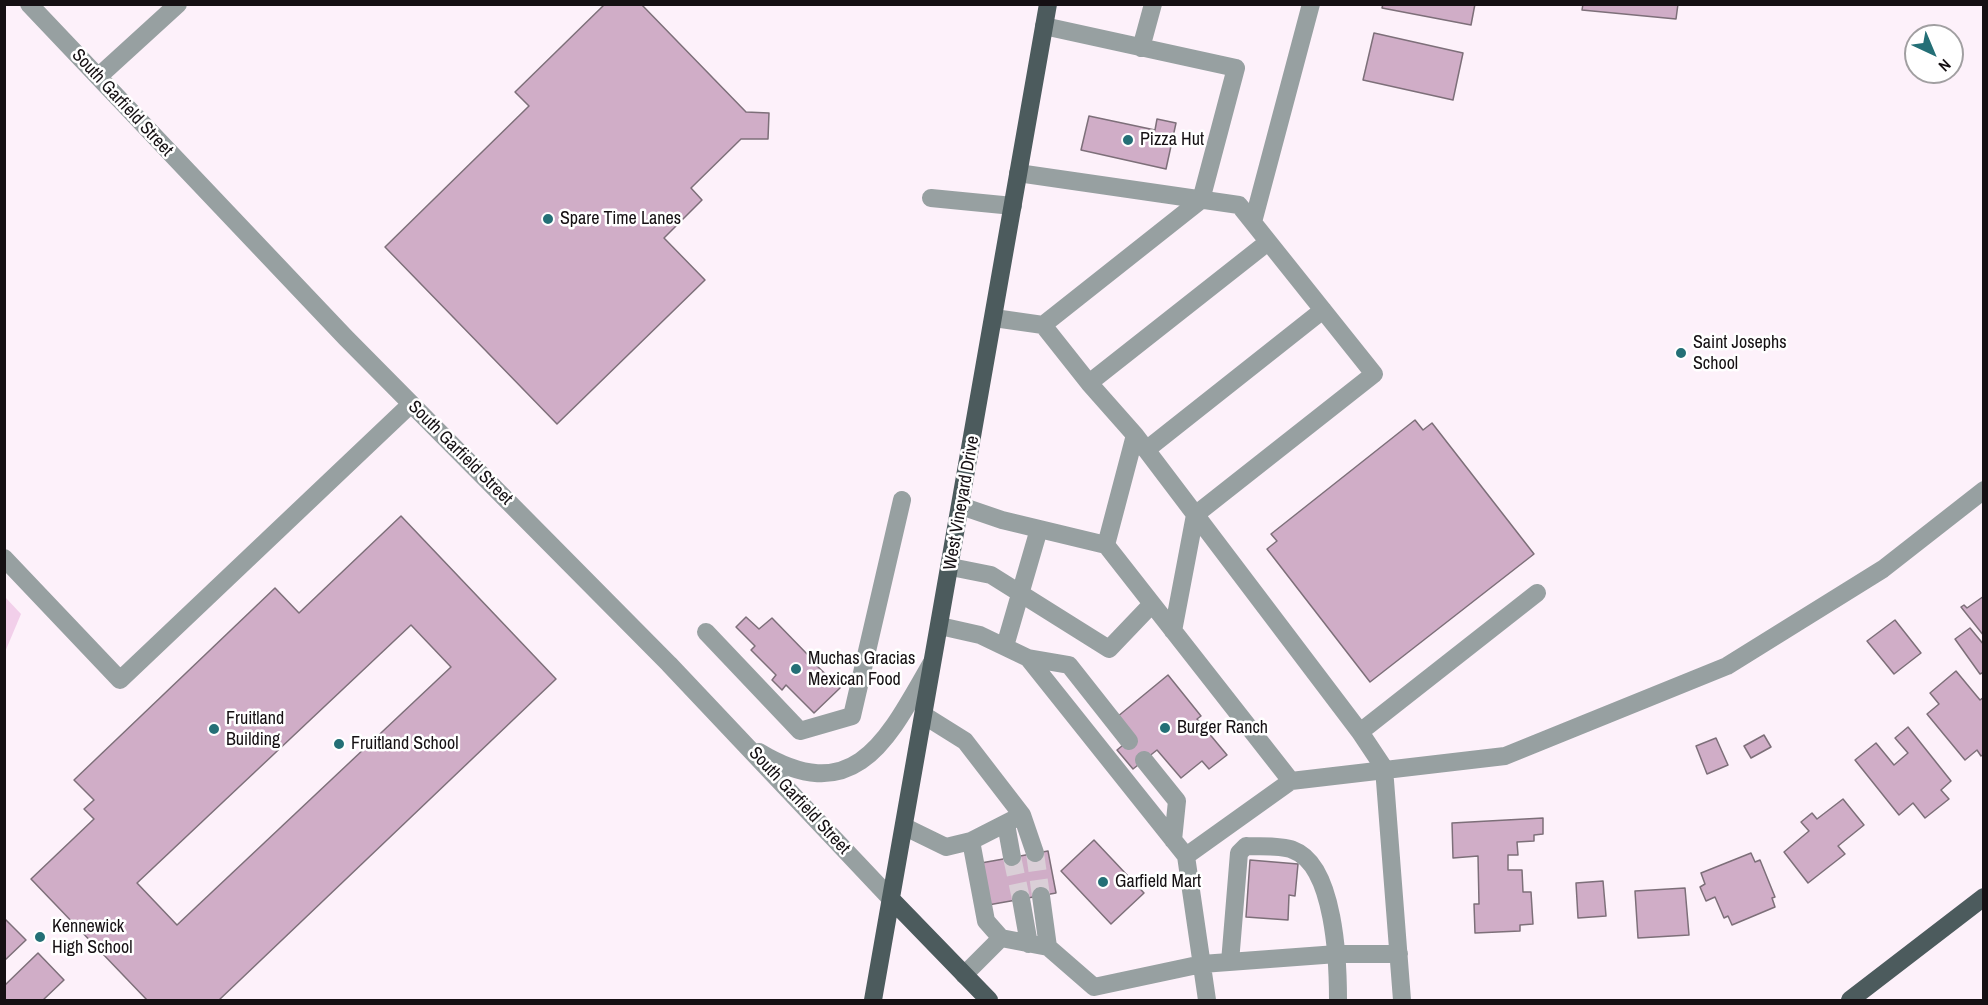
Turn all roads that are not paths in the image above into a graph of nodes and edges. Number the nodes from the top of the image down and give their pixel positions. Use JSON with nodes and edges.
{"nodes":[{"id":1,"x":29,"y":4,"type":"edge"},
{"id":2,"x":178,"y":4,"type":"edge"},
{"id":3,"x":1048,"y":4,"type":"edge"},
{"id":4,"x":1153,"y":4,"type":"edge"},
{"id":5,"x":1311,"y":4,"type":"edge"},
{"id":6,"x":1044,"y":26,"type":"junction"},
{"id":7,"x":1141,"y":48,"type":"junction"},
{"id":8,"x":98,"y":77,"type":"junction"},
{"id":9,"x":1018,"y":173,"type":"junction"},
{"id":10,"x":931,"y":198,"type":"dead end"},
{"id":11,"x":1202,"y":200,"type":"junction"},
{"id":12,"x":1013,"y":206,"type":"junction"},
{"id":13,"x":1253,"y":222,"type":"junction"},
{"id":14,"x":1268,"y":242,"type":"junction"},
{"id":15,"x":1323,"y":310,"type":"junction"},
{"id":16,"x":994,"y":318,"type":"junction"},
{"id":17,"x":1043,"y":325,"type":"junction"},
{"id":18,"x":1089,"y":383,"type":"junction"},
{"id":19,"x":411,"y":404,"type":"junction"},
{"id":20,"x":1135,"y":435,"type":"junction"},
{"id":21,"x":1146,"y":450,"type":"junction"},
{"id":22,"x":1983,"y":490,"type":"edge"},
{"id":23,"x":902,"y":500,"type":"dead end"},
{"id":24,"x":962,"y":506,"type":"junction"},
{"id":25,"x":1196,"y":515,"type":"junction"},
{"id":26,"x":1039,"y":529,"type":"junction"},
{"id":27,"x":1106,"y":545,"type":"junction"},
{"id":28,"x":4,"y":558,"type":"edge"},
{"id":29,"x":951,"y":567,"type":"junction"},
{"id":30,"x":1019,"y":592,"type":"junction"},
{"id":31,"x":1537,"y":593,"type":"dead end"},
{"id":32,"x":1152,"y":603,"type":"junction"},
{"id":33,"x":940,"y":626,"type":"junction"},
{"id":34,"x":1173,"y":631,"type":"junction"},
{"id":35,"x":706,"y":632,"type":"dead end"},
{"id":36,"x":1005,"y":646,"type":"junction"},
{"id":37,"x":935,"y":658,"type":"junction"},
{"id":38,"x":1028,"y":658,"type":"junction"},
{"id":39,"x":925,"y":716,"type":"junction"},
{"id":40,"x":1360,"y":732,"type":"junction"},
{"id":41,"x":742,"y":741,"type":"junction"},
{"id":42,"x":1129,"y":741,"type":"dead end"},
{"id":43,"x":1144,"y":760,"type":"dead end"},
{"id":44,"x":1384,"y":768,"type":"junction"},
{"id":45,"x":1291,"y":781,"type":"junction"},
{"id":46,"x":1014,"y":820,"type":"junction"},
{"id":47,"x":905,"y":826,"type":"junction"},
{"id":48,"x":1173,"y":840,"type":"junction"},
{"id":49,"x":971,"y":841,"type":"junction"},
{"id":50,"x":1035,"y":853,"type":"tunnel mouth"},
{"id":51,"x":1186,"y":856,"type":"junction"},
{"id":52,"x":1012,"y":857,"type":"tunnel mouth"},
{"id":53,"x":1041,"y":896,"type":"tunnel mouth"},
{"id":54,"x":1983,"y":897,"type":"edge"},
{"id":55,"x":1021,"y":899,"type":"tunnel mouth"},
{"id":56,"x":892,"y":900,"type":"junction"},
{"id":57,"x":1001,"y":938,"type":"junction"},
{"id":58,"x":1029,"y":944,"type":"junction"},
{"id":59,"x":1048,"y":947,"type":"junction"},
{"id":60,"x":1337,"y":954,"type":"junction"},
{"id":61,"x":1399,"y":954,"type":"junction"},
{"id":62,"x":1230,"y":962,"type":"junction"},
{"id":63,"x":1202,"y":964,"type":"junction"},
{"id":64,"x":964,"y":975,"type":"junction"},
{"id":65,"x":1095,"y":994,"type":"edge"},
{"id":66,"x":873,"y":1000,"type":"edge"},
{"id":67,"x":989,"y":1000,"type":"edge"},
{"id":68,"x":1207,"y":1000,"type":"edge"},
{"id":69,"x":1338,"y":1000,"type":"edge"},
{"id":70,"x":1402,"y":1000,"type":"edge"},
{"id":71,"x":1850,"y":1000,"type":"edge"}],
"edges":[{"from":1,"to":8,"type":"street","name":"South Garfield Street"},
{"from":2,"to":8,"type":"street"},
{"from":3,"to":6,"type":"main road","name":"West Vineyard Drive"},
{"from":4,"to":7,"type":"street"},
{"from":5,"to":13,"type":"street"},
{"from":6,"to":7,"type":"street"},
{"from":6,"to":9,"type":"main road","name":"West Vineyard Drive"},
{"from":7,"to":11,"type":"street"},
{"from":8,"to":19,"type":"street","name":"South Garfield Street"},
{"from":9,"to":11,"type":"street"},
{"from":9,"to":12,"type":"main road","name":"West Vineyard Drive"},
{"from":10,"to":12,"type":"street"},
{"from":11,"to":13,"type":"street"},
{"from":11,"to":17,"type":"street"},
{"from":12,"to":16,"type":"main road","name":"West Vineyard Drive"},
{"from":13,"to":14,"type":"street"},
{"from":14,"to":15,"type":"street"},
{"from":14,"to":18,"type":"street"},
{"from":15,"to":21,"type":"street"},
{"from":15,"to":25,"type":"street"},
{"from":16,"to":17,"type":"street"},
{"from":16,"to":24,"type":"main road","name":"West Vineyard Drive"},
{"from":17,"to":18,"type":"street"},
{"from":18,"to":20,"type":"street"},
{"from":19,"to":28,"type":"street"},
{"from":19,"to":41,"type":"street","name":"South Garfield Street"},
{"from":20,"to":21,"type":"street"},
{"from":20,"to":27,"type":"street"},
{"from":21,"to":25,"type":"street"},
{"from":22,"to":44,"type":"street"},
{"from":23,"to":35,"type":"street"},
{"from":24,"to":26,"type":"street"},
{"from":24,"to":29,"type":"main road","name":"West Vineyard Drive"},
{"from":25,"to":34,"type":"street"},
{"from":25,"to":40,"type":"street"},
{"from":26,"to":27,"type":"street"},
{"from":26,"to":30,"type":"street"},
{"from":27,"to":32,"type":"street"},
{"from":29,"to":30,"type":"street"},
{"from":29,"to":33,"type":"main road","name":"West Vineyard Drive"},
{"from":30,"to":32,"type":"street"},
{"from":30,"to":36,"type":"street"},
{"from":31,"to":40,"type":"street"},
{"from":32,"to":34,"type":"street"},
{"from":33,"to":36,"type":"street"},
{"from":33,"to":37,"type":"main road","name":"West Vineyard Drive"},
{"from":34,"to":45,"type":"street"},
{"from":36,"to":38,"type":"street"},
{"from":37,"to":39,"type":"main road","name":"West Vineyard Drive"},
{"from":37,"to":41,"type":"street"},
{"from":38,"to":42,"type":"street"},
{"from":38,"to":48,"type":"street"},
{"from":39,"to":46,"type":"street"},
{"from":39,"to":47,"type":"main road","name":"West Vineyard Drive"},
{"from":40,"to":44,"type":"street"},
{"from":41,"to":56,"type":"street","name":"South Garfield Street"},
{"from":43,"to":48,"type":"street"},
{"from":44,"to":45,"type":"street"},
{"from":44,"to":61,"type":"street"},
{"from":45,"to":51,"type":"street"},
{"from":46,"to":49,"type":"street"},
{"from":46,"to":50,"type":"street"},
{"from":46,"to":52,"type":"street"},
{"from":47,"to":49,"type":"street"},
{"from":47,"to":56,"type":"main road","name":"West Vineyard Drive"},
{"from":48,"to":51,"type":"street"},
{"from":49,"to":57,"type":"street"},
{"from":51,"to":63,"type":"street"},
{"from":53,"to":59,"type":"street"},
{"from":54,"to":71,"type":"main road"},
{"from":55,"to":58,"type":"street"},
{"from":56,"to":64,"type":"main road"},
{"from":56,"to":66,"type":"main road","name":"West Vineyard Drive"},
{"from":57,"to":58,"type":"street"},
{"from":57,"to":64,"type":"street"},
{"from":58,"to":59,"type":"street"},
{"from":59,"to":65,"type":"street"},
{"from":60,"to":61,"type":"street"},
{"from":60,"to":62,"type":"street"},
{"from":60,"to":62,"type":"street"},
{"from":60,"to":69,"type":"street"},
{"from":61,"to":70,"type":"street"},
{"from":62,"to":63,"type":"street"},
{"from":63,"to":65,"type":"street"},
{"from":63,"to":68,"type":"street"},
{"from":64,"to":67,"type":"main road"}]}
